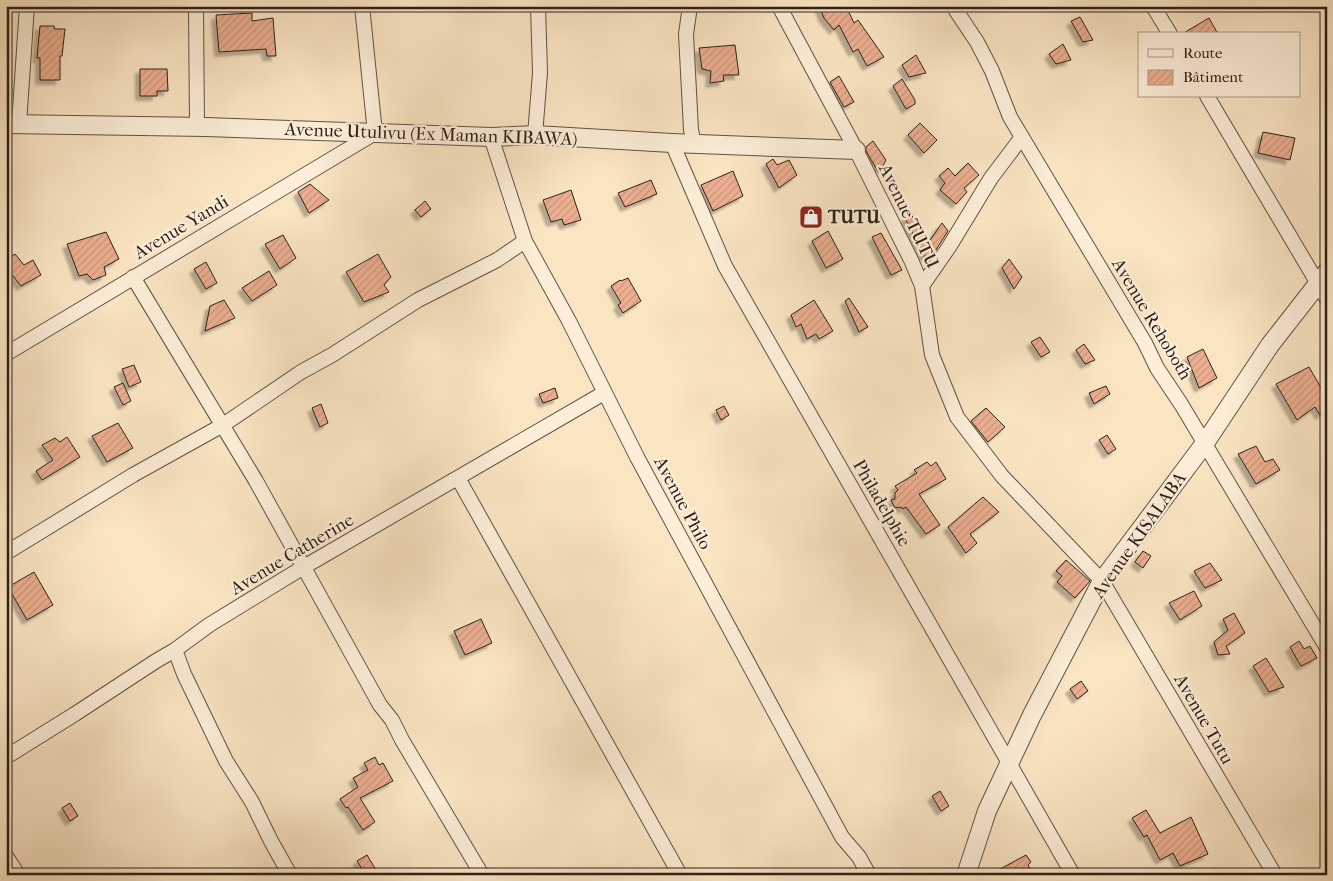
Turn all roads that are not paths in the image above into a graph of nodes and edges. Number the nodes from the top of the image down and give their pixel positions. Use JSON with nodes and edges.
{"nodes":[{"id":1,"x":27,"y":6,"type":"edge"},
{"id":2,"x":196,"y":6,"type":"edge"},
{"id":3,"x":362,"y":6,"type":"edge"},
{"id":4,"x":538,"y":6,"type":"edge"},
{"id":5,"x":690,"y":6,"type":"edge"},
{"id":6,"x":779,"y":6,"type":"edge"},
{"id":7,"x":953,"y":6,"type":"edge"},
{"id":8,"x":1153,"y":6,"type":"edge"},
{"id":9,"x":1169,"y":32,"type":"edge"},
{"id":10,"x":1208,"y":98,"type":"edge"},
{"id":11,"x":13,"y":124,"type":"edge"},
{"id":12,"x":198,"y":127,"type":"junction"},
{"id":13,"x":376,"y":133,"type":"junction"},
{"id":14,"x":535,"y":135,"type":"junction"},
{"id":15,"x":491,"y":137,"type":"junction"},
{"id":16,"x":1022,"y":137,"type":"junction"},
{"id":17,"x":672,"y":143,"type":"junction"},
{"id":18,"x":694,"y":144,"type":"junction"},
{"id":19,"x":856,"y":150,"type":"junction"},
{"id":20,"x":524,"y":241,"type":"junction"},
{"id":21,"x":133,"y":277,"type":"junction"},
{"id":22,"x":1324,"y":285,"type":"edge"},
{"id":23,"x":922,"y":286,"type":"junction"},
{"id":24,"x":6,"y":354,"type":"edge"},
{"id":25,"x":604,"y":394,"type":"junction"},
{"id":26,"x":222,"y":425,"type":"junction"},
{"id":27,"x":1205,"y":443,"type":"junction"},
{"id":28,"x":458,"y":478,"type":"junction"},
{"id":29,"x":6,"y":553,"type":"edge"},
{"id":30,"x":304,"y":567,"type":"junction"},
{"id":31,"x":1102,"y":581,"type":"junction"},
{"id":32,"x":1327,"y":648,"type":"edge"},
{"id":33,"x":175,"y":650,"type":"junction"},
{"id":34,"x":6,"y":757,"type":"edge"},
{"id":35,"x":1010,"y":763,"type":"junction"},
{"id":36,"x":6,"y":856,"type":"edge"},
{"id":37,"x":18,"y":875,"type":"edge"},
{"id":38,"x":290,"y":875,"type":"edge"},
{"id":39,"x":482,"y":875,"type":"edge"},
{"id":40,"x":680,"y":875,"type":"edge"},
{"id":41,"x":869,"y":875,"type":"edge"},
{"id":42,"x":966,"y":875,"type":"edge"},
{"id":43,"x":1074,"y":875,"type":"edge"},
{"id":44,"x":1274,"y":875,"type":"edge"}],
"edges":[{"from":1,"to":11,"type":"street"},
{"from":2,"to":12,"type":"street"},
{"from":3,"to":13,"type":"street"},
{"from":4,"to":14,"type":"street"},
{"from":5,"to":18,"type":"street"},
{"from":6,"to":19,"type":"street","name":"Avenue TUTU"},
{"from":7,"to":16,"type":"street","name":"Avenue Rehoboth"},
{"from":8,"to":9,"type":"street"},
{"from":10,"to":22,"type":"street"},
{"from":11,"to":12,"type":"street","name":"Avenue Utulivu (Ex Maman KIBAWA)"},
{"from":12,"to":13,"type":"street","name":"Avenue Utulivu (Ex Maman KIBAWA)"},
{"from":13,"to":15,"type":"street","name":"Avenue Utulivu (Ex Maman KIBAWA)"},
{"from":13,"to":21,"type":"street","name":"Avenue Yandi"},
{"from":14,"to":15,"type":"street","name":"Avenue Utulivu (Ex Maman KIBAWA)"},
{"from":14,"to":17,"type":"street","name":"Avenue Utulivu (Ex Maman KIBAWA)"},
{"from":15,"to":20,"type":"street","name":"Avenue Philo"},
{"from":16,"to":23,"type":"street"},
{"from":16,"to":27,"type":"street","name":"Avenue Rehoboth"},
{"from":17,"to":18,"type":"street","name":"Avenue Utulivu (Ex Maman KIBAWA)"},
{"from":17,"to":35,"type":"street","name":"Philadelphie"},
{"from":18,"to":19,"type":"street","name":"Avenue Utulivu (Ex Maman KIBAWA)"},
{"from":19,"to":23,"type":"street","name":"Avenue TUTU"},
{"from":20,"to":25,"type":"street","name":"Avenue Philo"},
{"from":20,"to":26,"type":"street"},
{"from":21,"to":24,"type":"street","name":"Avenue Yandi"},
{"from":21,"to":26,"type":"street"},
{"from":22,"to":27,"type":"street","name":"Avenue KISALABA"},
{"from":23,"to":31,"type":"street","name":"Avenue TUTU"},
{"from":25,"to":28,"type":"street","name":"Avenue Catherine"},
{"from":25,"to":41,"type":"street","name":"Avenue Philo"},
{"from":26,"to":29,"type":"street"},
{"from":26,"to":30,"type":"street"},
{"from":27,"to":31,"type":"street","name":"Avenue KISALABA"},
{"from":27,"to":32,"type":"street","name":"Avenue Rehoboth"},
{"from":28,"to":30,"type":"street","name":"Avenue Catherine"},
{"from":28,"to":40,"type":"street"},
{"from":30,"to":33,"type":"street","name":"Avenue Catherine"},
{"from":30,"to":39,"type":"street"},
{"from":31,"to":35,"type":"street","name":"Avenue KISALABA"},
{"from":31,"to":44,"type":"street","name":"Avenue Tutu"},
{"from":33,"to":34,"type":"street","name":"Avenue Catherine"},
{"from":33,"to":38,"type":"street"},
{"from":35,"to":42,"type":"street","name":"Avenue KISALABA"},
{"from":35,"to":43,"type":"street","name":"Philadelphie"},
{"from":36,"to":37,"type":"street"}]}
